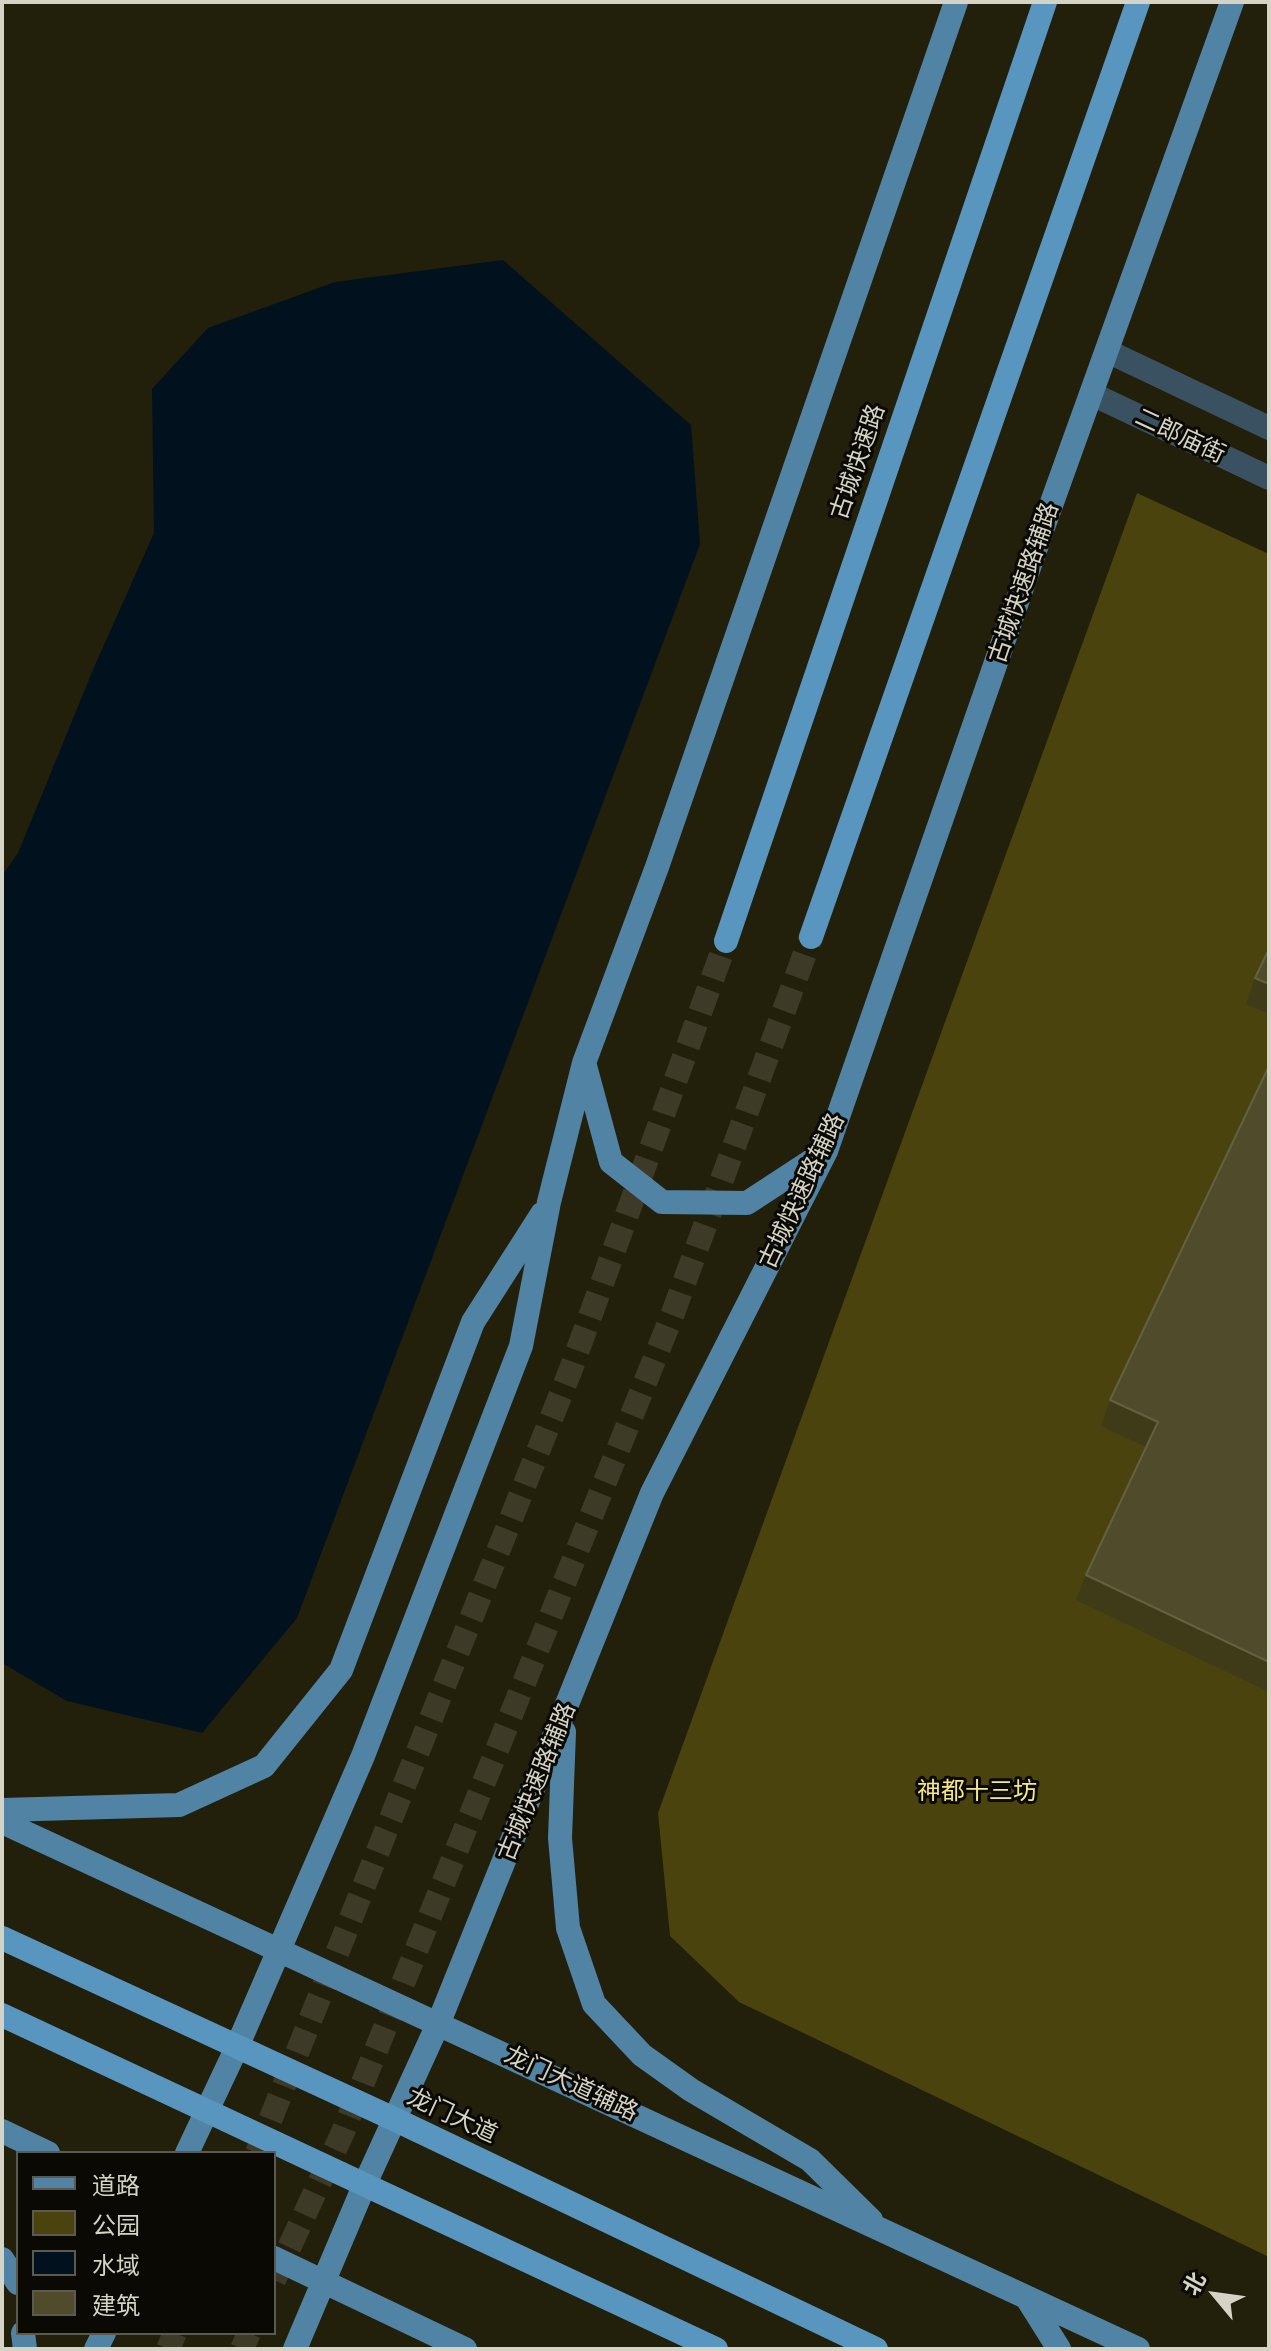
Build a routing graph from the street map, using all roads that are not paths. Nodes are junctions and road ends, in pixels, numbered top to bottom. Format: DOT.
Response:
graph roads {
  1 [pos="956,2"];
  2 [pos="1045,2"];
  3 [pos="1138,2"];
  4 [pos="1232,2"];
  5 [pos="1107,351"];
  6 [pos="1092,394"];
  7 [pos="1269,428"];
  8 [pos="1269,478"];
  9 [pos="811,937"];
  10 [pos="726,941"];
  11 [pos="584,1063"];
  12 [pos="826,1151"];
  13 [pos="549,1202"];
  14 [pos="565,1713"];
  15 [pos="2,1810"];
  16 [pos="2,1822"];
  17 [pos="2,1938"];
  18 [pos="278,1949"];
  19 [pos="2,2015"];
  20 [pos="439,2022"];
  21 [pos="237,2047"];
  22 [pos="205,2112"];
  23 [pos="394,2119"];
  24 [pos="2,2131"];
  25 [pos="44,2151"];
  26 [pos="188,2151"];
  27 [pos="364,2186"];
  28 [pos="884,2233"];
  29 [pos="2,2259"];
  30 [pos="276,2259"];
  31 [pos="16,2280"];
  32 [pos="325,2282"];
  33 [pos="1027,2298"];
  34 [pos="295,2349"];
  35 [pos="465,2349"];
  36 [pos="716,2349"];
  37 [pos="876,2349"];
  38 [pos="1059,2349"];
  39 [pos="1138,2349"];
  1 -- 11 [label="main road"];
  2 -- 10 [label="highway, 古城快速路"];
  3 -- 9 [label="highway"];
  4 -- 5 [label="main road, 古城快速路辅路"];
  5 -- 6 [label="main road, 古城快速路辅路"];
  5 -- 7 [label="street, 二郎庙街"];
  6 -- 8 [label="street, 二郎庙街"];
  6 -- 12 [label="main road, 古城快速路辅路"];
  11 -- 12 [label="main road"];
  11 -- 13 [label="main road"];
  12 -- 14 [label="main road, 古城快速路辅路"];
  13 -- 15 [label="main road"];
  13 -- 18 [label="main road"];
  14 -- 20 [label="main road, 古城快速路辅路"];
  14 -- 28 [label="main road"];
  16 -- 18 [label="main road, 龙门大道辅路"];
  17 -- 21 [label="highway, 龙门大道"];
  18 -- 20 [label="main road, 龙门大道辅路"];
  18 -- 21 [label="main road"];
  19 -- 22 [label="highway"];
  20 -- 23 [label="main road, 古城快速路辅路"];
  20 -- 28 [label="main road, 龙门大道辅路"];
  21 -- 22 [label="main road"];
  21 -- 23 [label="highway, 龙门大道"];
  22 -- 26 [label="main road"];
  22 -- 27 [label="highway"];
  23 -- 27 [label="main road, 古城快速路辅路"];
  23 -- 37 [label="highway, 龙门大道"];
  24 -- 25 [label="main road"];
  27 -- 32 [label="main road, 古城快速路辅路"];
  27 -- 36 [label="highway"];
  28 -- 33 [label="main road, 龙门大道辅路"];
  29 -- 31 [label="main road"];
  30 -- 32 [label="main road"];
  32 -- 34 [label="main road, 古城快速路辅路"];
  32 -- 35 [label="main road"];
  33 -- 38 [label="main road"];
  33 -- 39 [label="main road, 龙门大道辅路"];
}
